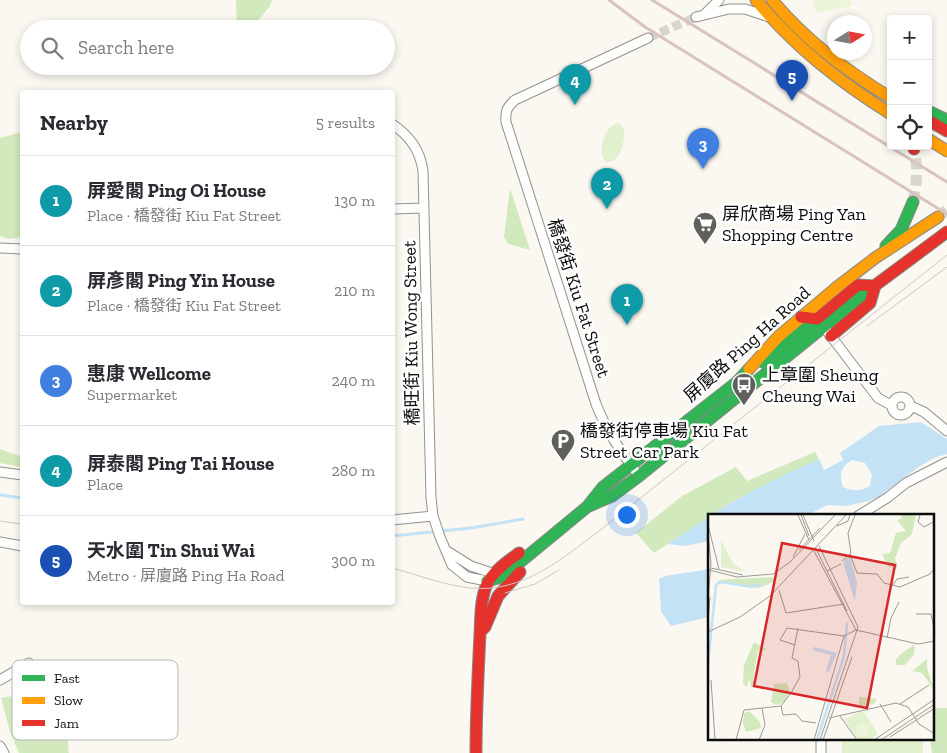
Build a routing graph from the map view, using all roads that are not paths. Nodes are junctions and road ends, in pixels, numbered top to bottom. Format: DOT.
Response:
graph roads {
  1 [pos="719,0"];
  2 [pos="756,0"];
  3 [pos="772,0"];
  4 [pos="769,17"];
  5 [pos="648,38"];
  6 [pos="887,94"];
  7 [pos="887,112"];
  8 [pos="932,113"];
  9 [pos="947,120"];
  10 [pos="932,122"];
  11 [pos="395,126"];
  12 [pos="947,131"];
  13 [pos="932,142"];
  14 [pos="947,151"];
  15 [pos="913,202"];
  16 [pos="424,208"];
  17 [pos="395,209"];
  18 [pos="938,217"];
  19 [pos="947,232"];
  20 [pos="0,248"];
  21 [pos="20,249"];
  22 [pos="874,258"];
  23 [pos="816,324"];
  24 [pos="947,431"];
  25 [pos="947,462"];
  26 [pos="631,465"];
  27 [pos="0,472"];
  28 [pos="20,475"];
  29 [pos="639,476"];
  30 [pos="587,507"];
  31 [pos="861,514"];
  32 [pos="434,519"];
  33 [pos="395,520"];
  34 [pos="0,542"];
  35 [pos="542,544"];
  36 [pos="20,546"];
  37 [pos="498,579"];
  38 [pos="480,631"];
  39 [pos="12,673"];
  40 [pos="0,680"];
  41 [pos="821,740"];
  42 [pos="0,746"];
  43 [pos="4,753"];
  44 [pos="476,753"];
  45 [pos="821,753"];
  1 -- 4 [label="street"];
  2 -- 4 [label="street"];
  3 -- 6 [label="street"];
  4 -- 7 [label="street"];
  5 -- 26 [label="street, 橋發街 Kiu Fat Street"];
  8 -- 9 [label="street"];
  10 -- 12 [label="street"];
  11 -- 16 [label="street, 橋旺街 Kiu Wong Street"];
  13 -- 14 [label="street"];
  15 -- 22 [label="street"];
  16 -- 17 [label="street"];
  16 -- 32 [label="street, 橋旺街 Kiu Wong Street"];
  18 -- 22 [label="street, 屏廈路 Ping Ha Road"];
  19 -- 23 [label="street, 屏廈路 Ping Ha Road"];
  20 -- 21 [label="street"];
  22 -- 23 [label="street, 屏廈路 Ping Ha Road"];
  23 -- 24 [label="street"];
  23 -- 26 [label="street, 屏廈路 Ping Ha Road"];
  23 -- 29 [label="street, 屏廈路 Ping Ha Road"];
  25 -- 31 [label="street"];
  26 -- 29 [label="street, 橋發街 Kiu Fat Street"];
  26 -- 30 [label="street, 屏廈路 Ping Ha Road"];
  27 -- 28 [label="street"];
  29 -- 30 [label="street, 屏廈路 Ping Ha Road"];
  30 -- 35 [label="street, 屏廈路 Ping Ha Road"];
  32 -- 33 [label="street"];
  32 -- 37 [label="street, 橋旺街 Kiu Wong Street"];
  34 -- 36 [label="street"];
  35 -- 37 [label="street, 屏廈路 Ping Ha Road"];
  35 -- 37 [label="street, 屏廈路 Ping Ha Road"];
  37 -- 38 [label="street, 屏廈路 Ping Ha Road"];
  37 -- 38 [label="street, 屏廈路 Ping Ha Road"];
  38 -- 44 [label="street, 屏廈路 Ping Ha Road"];
  39 -- 40 [label="street"];
  41 -- 45 [label="street"];
  42 -- 43 [label="street"];
}
